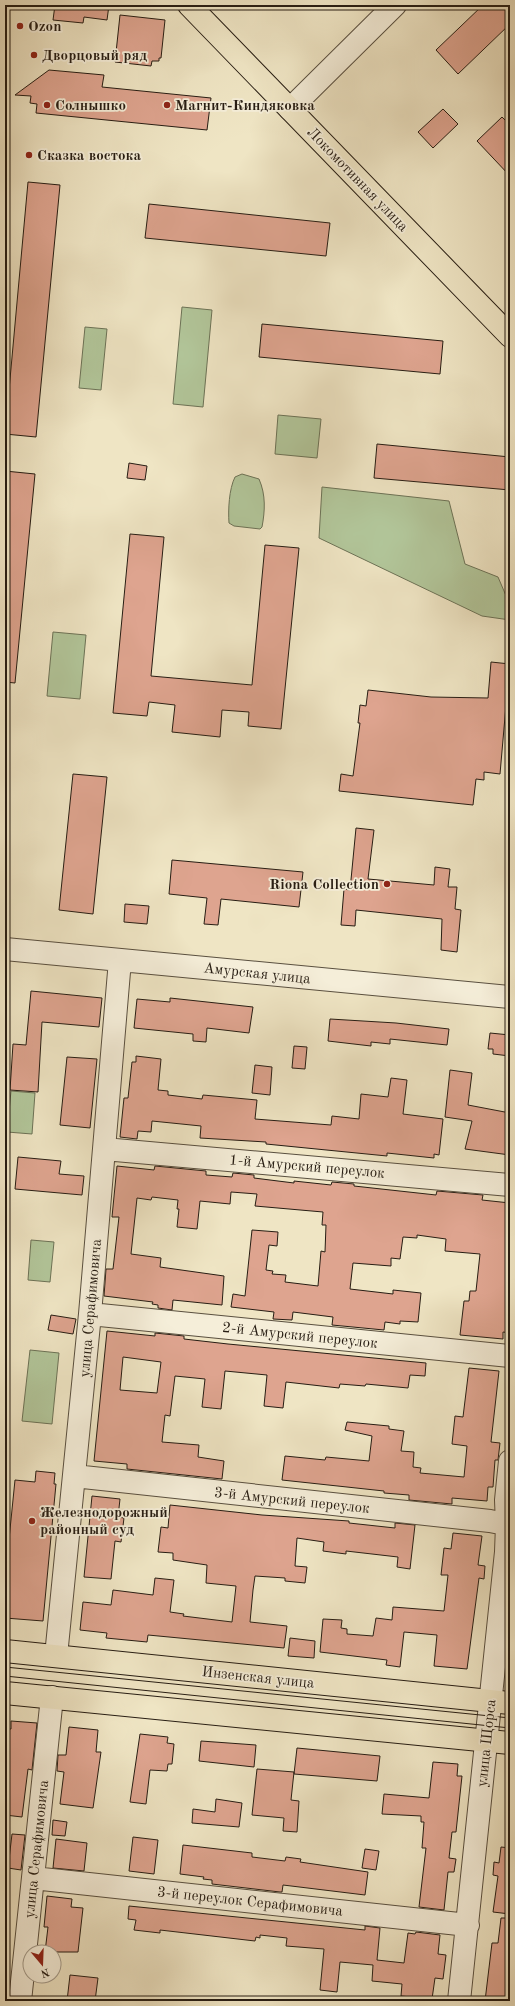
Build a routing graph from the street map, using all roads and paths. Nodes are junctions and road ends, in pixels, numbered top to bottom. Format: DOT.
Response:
graph roads {
  1 [pos="189,5"];
  2 [pos="394,5"];
  3 [pos="290,109"];
  4 [pos="510,336"];
  5 [pos="5,949"];
  6 [pos="120,960"];
  7 [pos="510,997"];
  8 [pos="104,1149"];
  9 [pos="510,1184"];
  10 [pos="90,1314"];
  11 [pos="510,1356"];
  12 [pos="510,1461"];
  13 [pos="74,1476"];
  14 [pos="509,1525"];
  15 [pos="5,1651"];
  16 [pos="56,1656"];
  17 [pos="5,1692"];
  18 [pos="52,1697"];
  19 [pos="500,1702"];
  20 [pos="487,1740"];
  21 [pos="510,1743"];
  22 [pos="33,1878"];
  23 [pos="468,1924"];
  24 [pos="20,2001"];
  25 [pos="459,2001"];
  1 -- 3 [label="main road, Локомотивная улица"];
  2 -- 3 [label="street"];
  3 -- 4 [label="main road, Локомотивная улица"];
  5 -- 6 [label="street, Амурская улица"];
  6 -- 7 [label="street, Амурская улица"];
  6 -- 8 [label="street, улица Серафимовича"];
  8 -- 9 [label="street, 1-й Амурский переулок"];
  8 -- 10 [label="street, улица Серафимовича"];
  10 -- 11 [label="street, 2-й Амурский переулок"];
  10 -- 13 [label="street, улица Серафимовича"];
  12 -- 14 [label="street, улица Щорса"];
  13 -- 14 [label="street, 3-й Амурский переулок"];
  13 -- 16 [label="street, улица Серафимовича"];
  14 -- 19 [label="street, улица Щорса"];
  15 -- 16 [label="main road, Инзенская улица"];
  16 -- 19 [label="main road, Инзенская улица"];
  17 -- 18 [label="main road"];
  18 -- 20 [label="main road"];
  18 -- 22 [label="street, улица Серафимовича"];
  19 -- 20 [label="street, улица Щорса"];
  20 -- 21 [label="main road"];
  20 -- 23 [label="street, улица Щорса"];
  22 -- 23 [label="street, 3-й переулок Серафимовича"];
  22 -- 24 [label="street, улица Серафимовича"];
  23 -- 25 [label="street, улица Щорса"];
}
